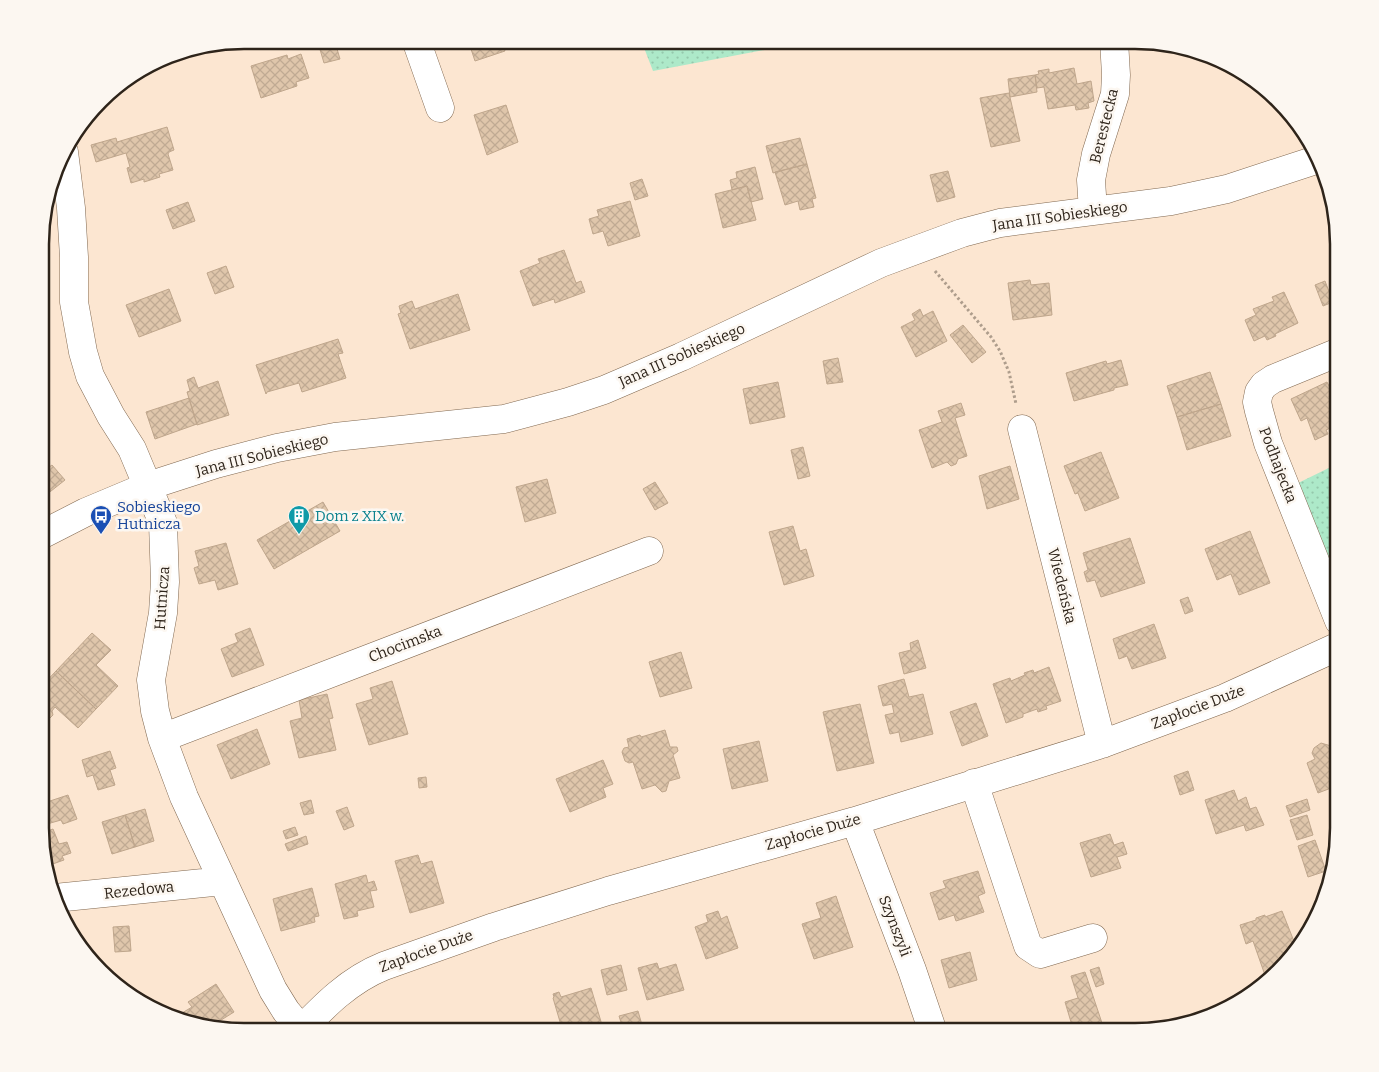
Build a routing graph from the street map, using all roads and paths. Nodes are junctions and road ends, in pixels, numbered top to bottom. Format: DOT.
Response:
graph roads {
  1 [pos="419,49"];
  2 [pos="1115,49"];
  3 [pos="440,108"];
  4 [pos="1312,161"];
  5 [pos="66,165"];
  6 [pos="1093,211"];
  7 [pos="933,268"];
  8 [pos="1330,356"];
  9 [pos="1022,429"];
  10 [pos="148,486"];
  11 [pos="49,531"];
  12 [pos="649,551"];
  13 [pos="1330,598"];
  14 [pos="1330,650"];
  15 [pos="162,738"];
  16 [pos="1102,744"];
  17 [pos="974,783"];
  18 [pos="855,821"];
  19 [pos="223,881"];
  20 [pos="62,897"];
  21 [pos="1093,938"];
  22 [pos="295,1023"];
  23 [pos="307,1023"];
  24 [pos="930,1023"];
  1 -- 3 [label="street"];
  2 -- 6 [label="street, Berestecka"];
  4 -- 6 [label="street, Jana III Sobieskiego"];
  5 -- 10 [label="street, Hutnicza"];
  6 -- 10 [label="street, Jana III Sobieskiego"];
  7 -- 9 [label="path"];
  8 -- 13 [label="street, Podhajecka"];
  9 -- 16 [label="street, Wiedeńska"];
  10 -- 11 [label="street, Jana III Sobieskiego"];
  10 -- 15 [label="street, Hutnicza"];
  12 -- 15 [label="street, Chocimska"];
  14 -- 16 [label="street, Zapłocie Duże"];
  15 -- 19 [label="street, Hutnicza"];
  16 -- 17 [label="street, Zapłocie Duże"];
  17 -- 18 [label="street, Zapłocie Duże"];
  17 -- 21 [label="street"];
  18 -- 23 [label="street, Zapłocie Duże"];
  18 -- 24 [label="street, Szynszyli"];
  19 -- 20 [label="street, Rezedowa"];
  19 -- 22 [label="street, Hutnicza"];
}
